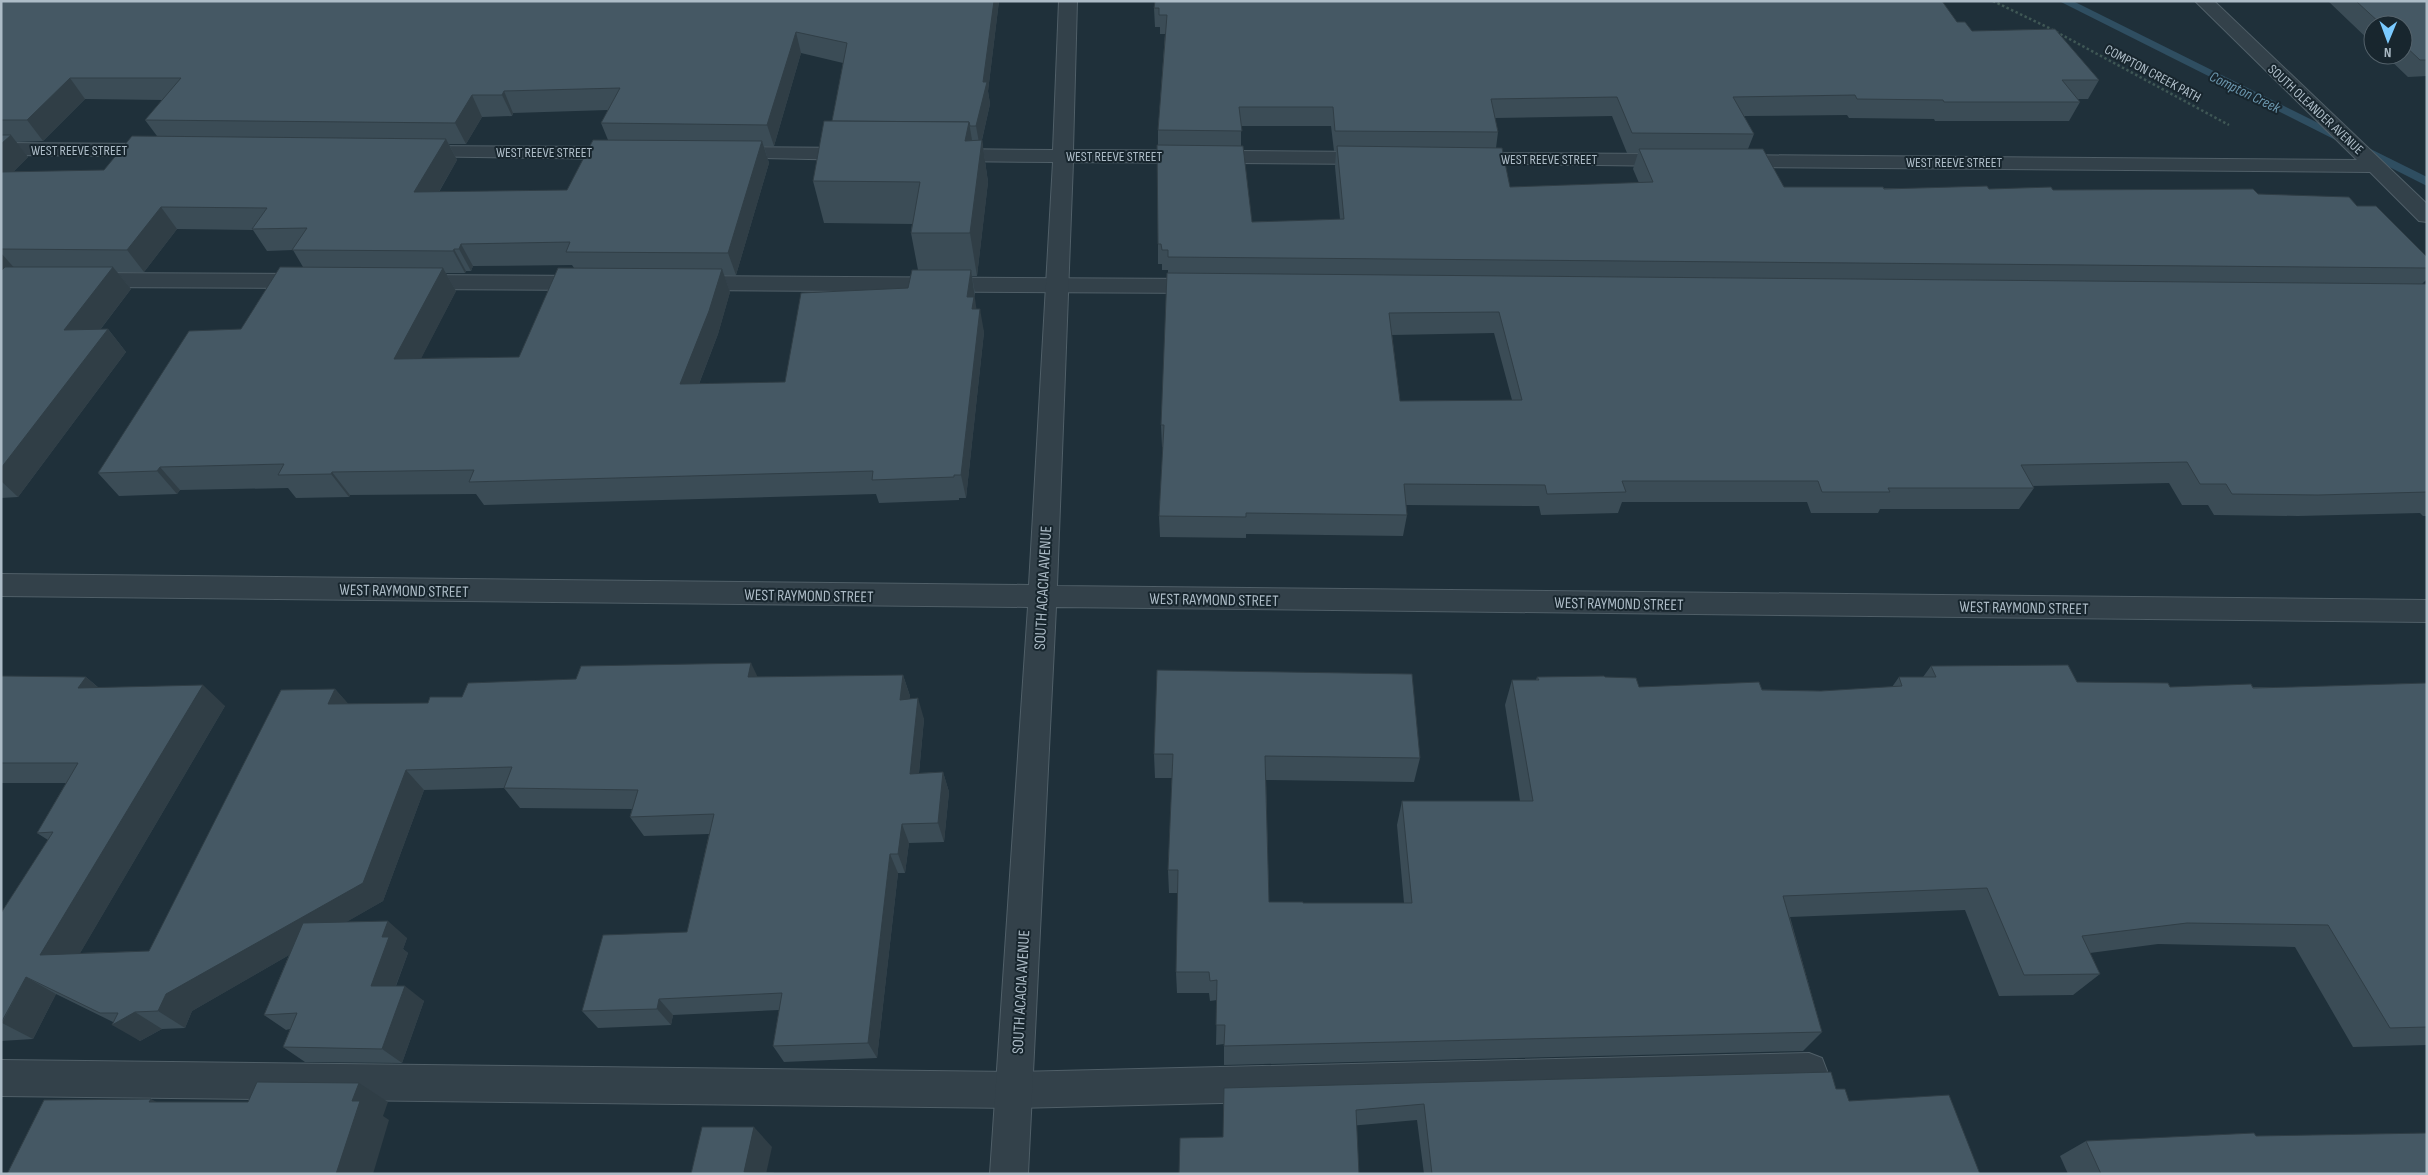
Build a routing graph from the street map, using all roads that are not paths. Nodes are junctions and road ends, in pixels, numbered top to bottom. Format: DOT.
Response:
graph roads {
  1 [pos="1068,1"];
  2 [pos="2204,1"];
  3 [pos="1,149"];
  4 [pos="180,150"];
  5 [pos="399,152"];
  6 [pos="647,153"];
  7 [pos="706,153"];
  8 [pos="875,154"];
  9 [pos="925,155"];
  10 [pos="1064,155"];
  11 [pos="1394,158"];
  12 [pos="1454,158"];
  13 [pos="2376,166"];
  14 [pos="2427,216"];
  15 [pos="66,280"];
  16 [pos="324,281"];
  17 [pos="393,282"];
  18 [pos="612,283"];
  19 [pos="671,283"];
  20 [pos="1058,285"];
  21 [pos="1228,287"];
  22 [pos="1,585"];
  23 [pos="1042,598"];
  24 [pos="2427,611"];
  25 [pos="1809,1071"];
  26 [pos="1,1078"];
  27 [pos="1014,1090"];
  28 [pos="1009,1174"];
  1 -- 10 [label="street, SOUTH ACACIA AVENUE"];
  2 -- 13 [label="street, SOUTH OLEANDER AVENUE"];
  3 -- 4 [label="street, WEST REEVE STREET"];
  5 -- 6 [label="street, WEST REEVE STREET"];
  7 -- 8 [label="street"];
  9 -- 10 [label="street, WEST REEVE STREET"];
  10 -- 11 [label="street, WEST REEVE STREET"];
  10 -- 20 [label="street, SOUTH ACACIA AVENUE"];
  12 -- 13 [label="street, WEST REEVE STREET"];
  13 -- 14 [label="street, SOUTH OLEANDER AVENUE"];
  15 -- 16 [label="street"];
  17 -- 18 [label="street"];
  19 -- 20 [label="street"];
  20 -- 21 [label="street"];
  20 -- 23 [label="street, SOUTH ACACIA AVENUE"];
  22 -- 23 [label="street, WEST RAYMOND STREET"];
  23 -- 24 [label="street, WEST RAYMOND STREET"];
  23 -- 27 [label="street, SOUTH ACACIA AVENUE"];
  25 -- 27 [label="street"];
  26 -- 27 [label="street"];
  27 -- 28 [label="street, SOUTH ACACIA AVENUE"];
}
